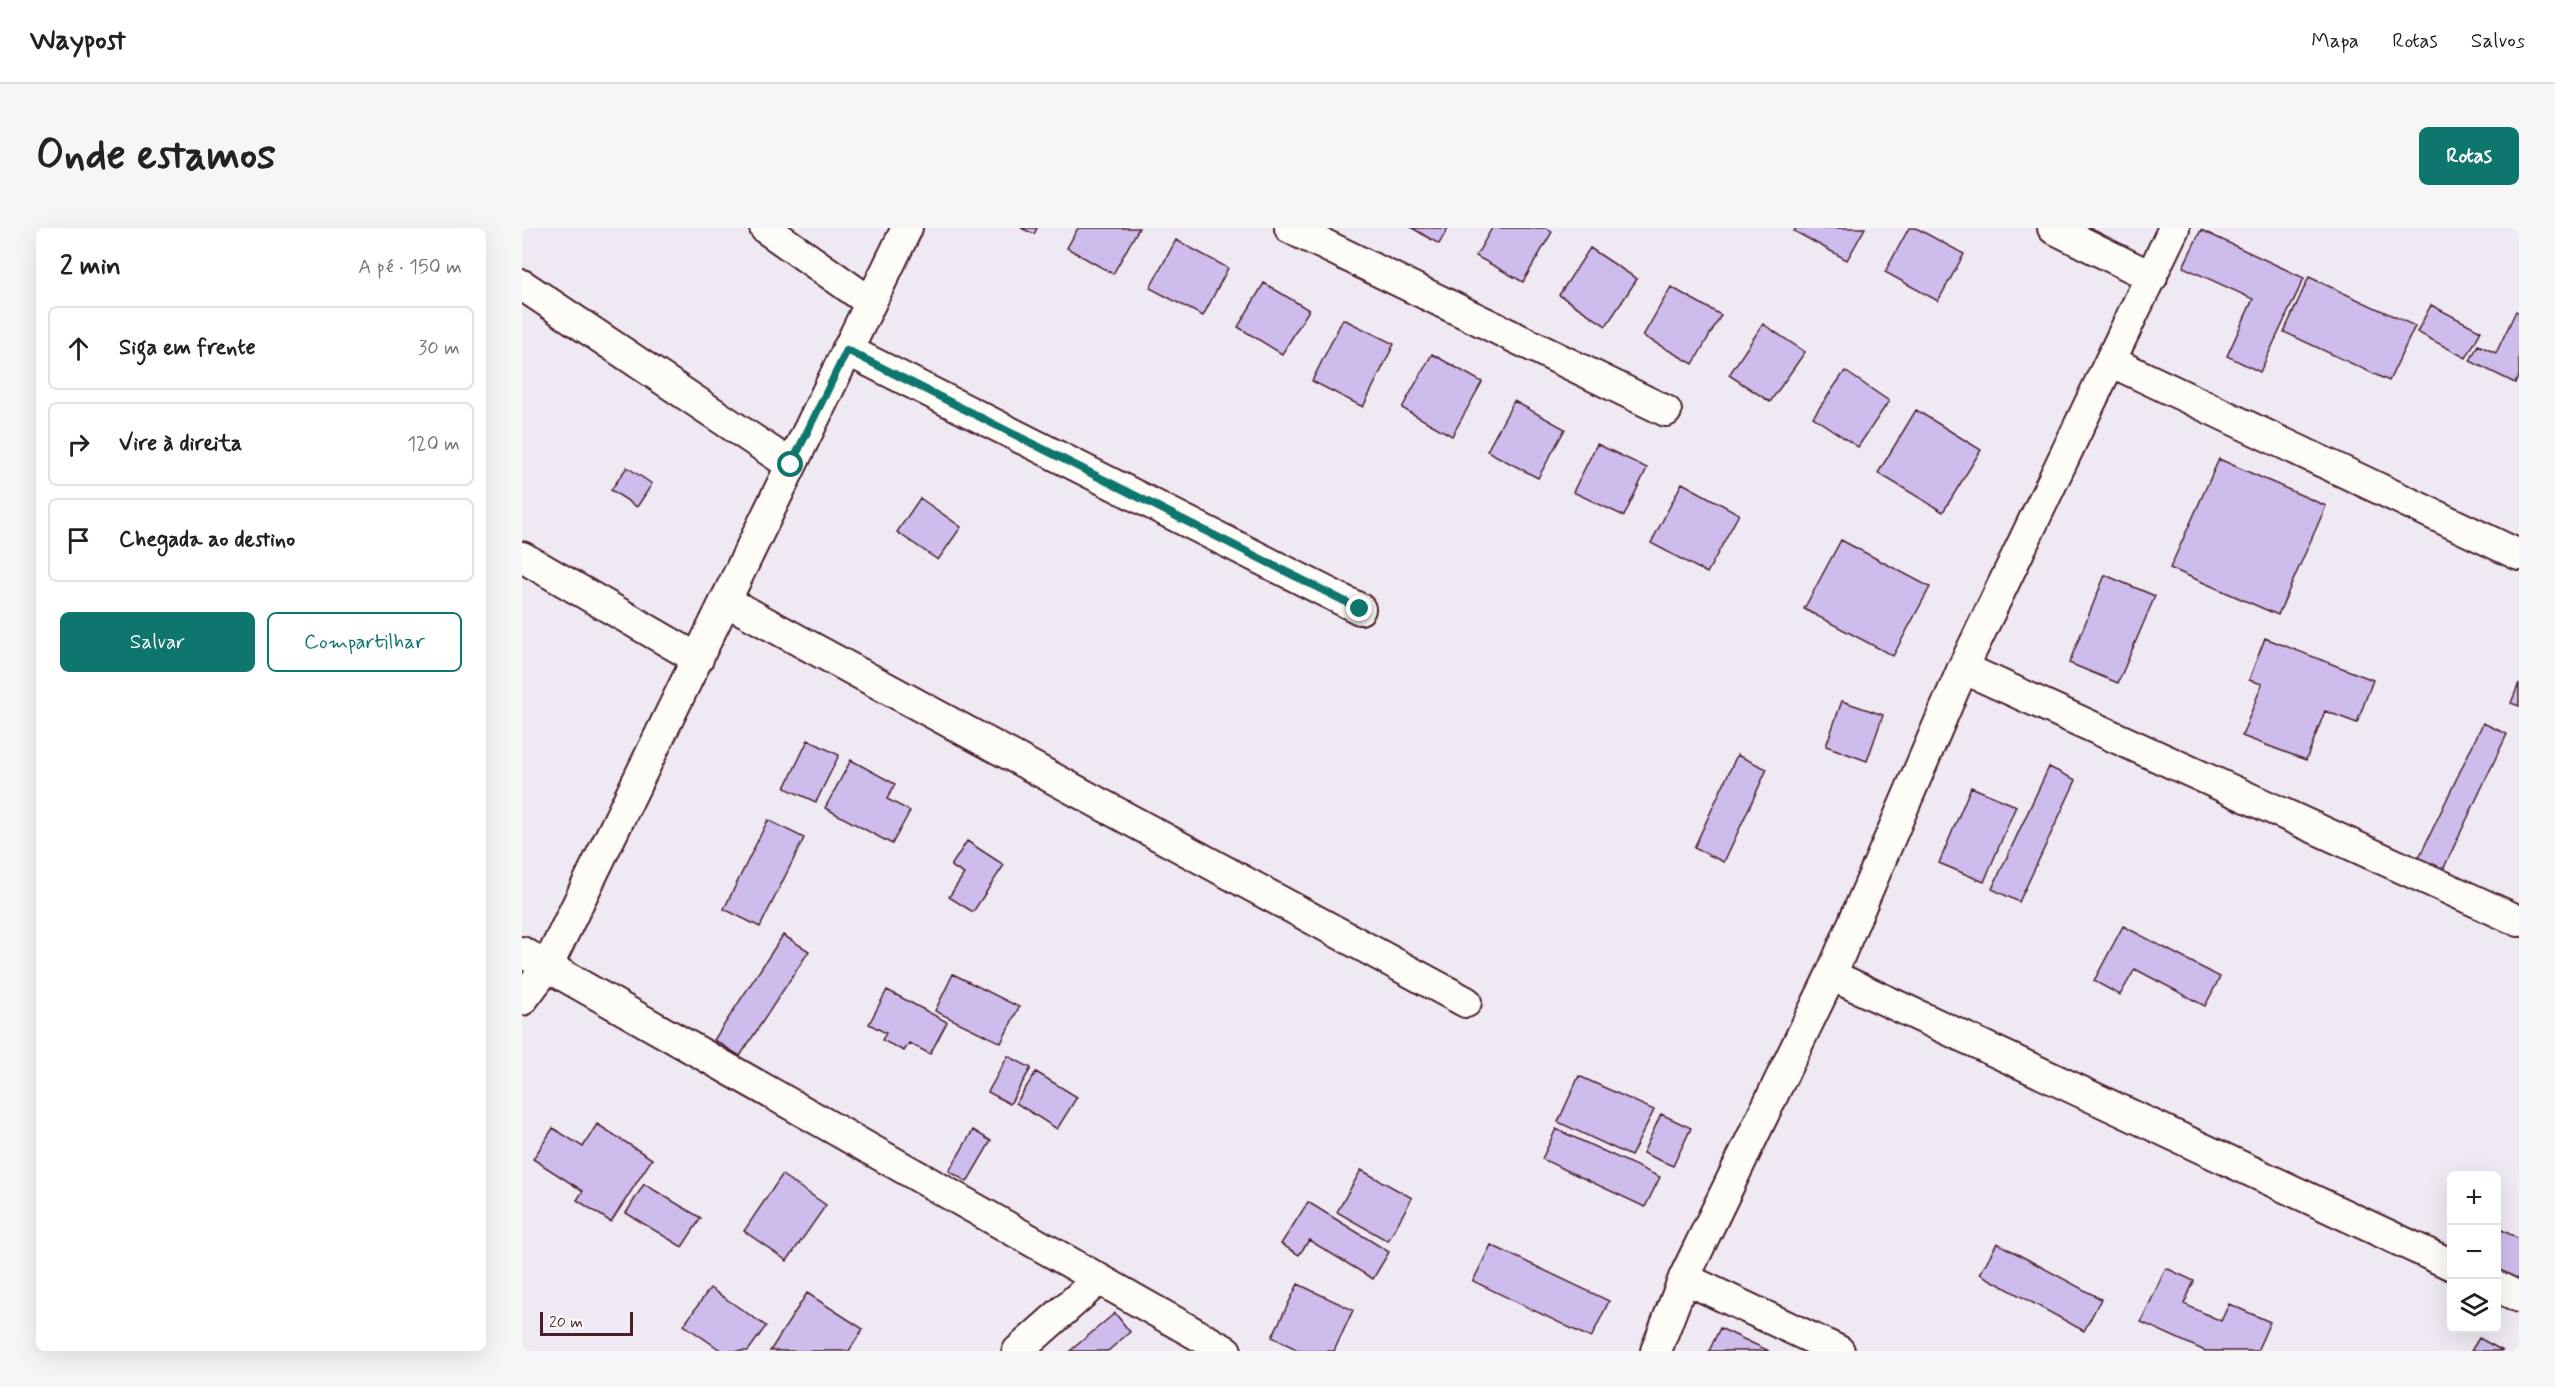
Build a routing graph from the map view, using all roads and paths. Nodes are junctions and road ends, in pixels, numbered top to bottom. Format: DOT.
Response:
graph roads {
  1 [pos="765,228"];
  2 [pos="907,228"];
  3 [pos="1290,228"];
  4 [pos="2053,228"];
  5 [pos="2174,228"];
  6 [pos="2152,277"];
  7 [pos="522,285"];
  8 [pos="870,302"];
  9 [pos="847,350"];
  10 [pos="2112,362"];
  11 [pos="1666,411"];
  12 [pos="791,465"];
  13 [pos="2519,555"];
  14 [pos="522,557"];
  15 [pos="726,601"];
  16 [pos="1360,609"];
  17 [pos="698,659"];
  18 [pos="1963,668"];
  19 [pos="2519,921"];
  20 [pos="534,959"];
  21 [pos="1831,975"];
  22 [pos="522,1000"];
  23 [pos="1466,1002"];
  24 [pos="2447,1263"];
  25 [pos="1684,1278"];
  26 [pos="1098,1279"];
  27 [pos="2501,1288"];
  28 [pos="2519,1297"];
  29 [pos="1018,1351"];
  30 [pos="1226,1351"];
  31 [pos="1656,1351"];
  32 [pos="1839,1351"];
  1 -- 8 [label="street"];
  2 -- 8 [label="street"];
  3 -- 11 [label="street"];
  4 -- 6 [label="street"];
  5 -- 6 [label="street"];
  6 -- 10 [label="street"];
  7 -- 12 [label="street"];
  8 -- 9 [label="street"];
  9 -- 12 [label="street"];
  9 -- 16 [label="street"];
  10 -- 13 [label="street"];
  10 -- 18 [label="street"];
  12 -- 15 [label="street"];
  14 -- 17 [label="street"];
  15 -- 17 [label="street"];
  15 -- 23 [label="street"];
  17 -- 20 [label="street"];
  18 -- 19 [label="street"];
  18 -- 21 [label="street"];
  20 -- 22 [label="street"];
  20 -- 26 [label="street"];
  21 -- 24 [label="street"];
  21 -- 25 [label="street"];
  25 -- 31 [label="street"];
  25 -- 32 [label="street"];
  26 -- 29 [label="street"];
  26 -- 30 [label="street"];
  27 -- 28 [label="street"];
}
